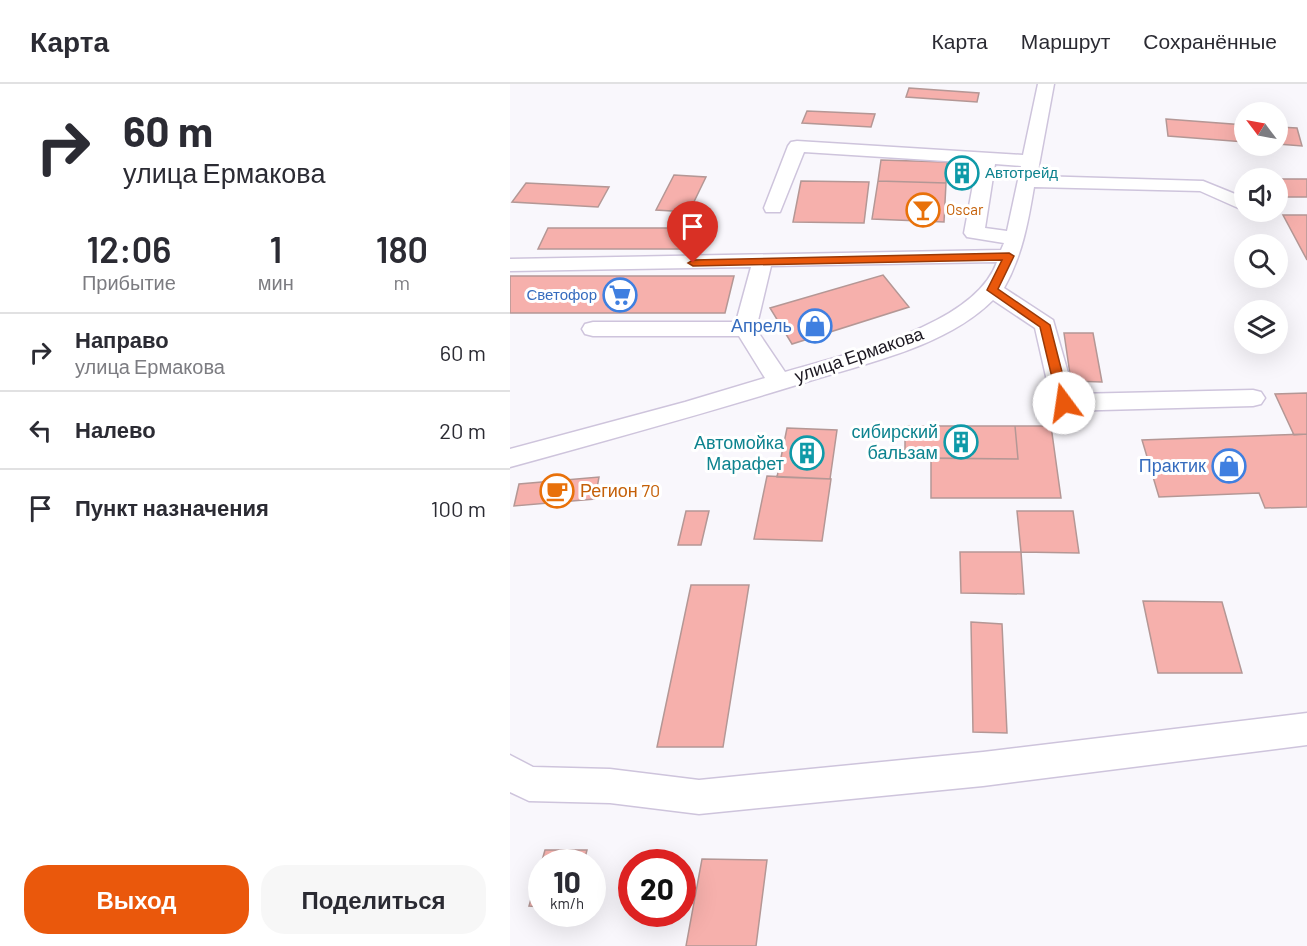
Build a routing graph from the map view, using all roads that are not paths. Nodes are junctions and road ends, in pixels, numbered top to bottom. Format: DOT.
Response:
graph roads {
  1 [pos="1046,84"];
  2 [pos="987,158"];
  3 [pos="1030,171"];
  4 [pos="1234,200"];
  5 [pos="773,208"];
  6 [pos="1012,247"];
  7 [pos="762,262"];
  8 [pos="510,265"];
  9 [pos="992,290"];
  10 [pos="593,330"];
  11 [pos="745,330"];
  12 [pos="780,382"];
  13 [pos="1253,398"];
  14 [pos="510,458"];
  15 [pos="1307,729"];
  16 [pos="510,772"];
  1 -- 3 [label="street, улица Ермакова"];
  2 -- 3 [label="street"];
  2 -- 5 [label="street"];
  2 -- 6 [label="street"];
  3 -- 4 [label="street"];
  3 -- 6 [label="street, улица Ермакова"];
  6 -- 7 [label="street"];
  6 -- 9 [label="street, улица Ермакова"];
  7 -- 8 [label="street"];
  7 -- 11 [label="street"];
  9 -- 12 [label="street, улица Ермакова"];
  9 -- 13 [label="street"];
  10 -- 11 [label="street"];
  11 -- 12 [label="street"];
  12 -- 14 [label="street, улица Ермакова"];
  15 -- 16 [label="street"];
}
